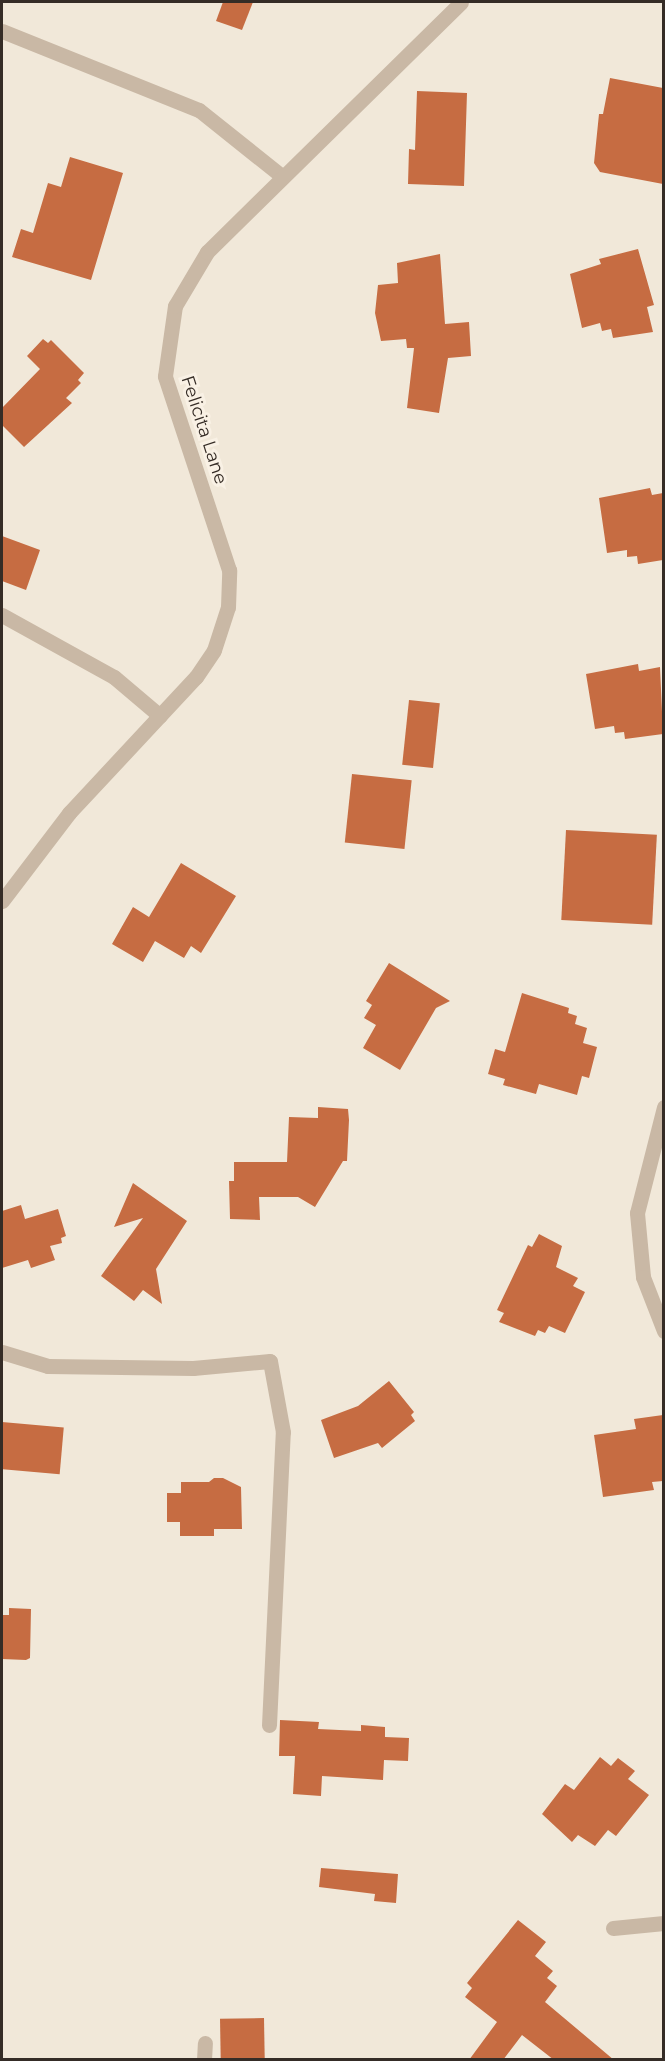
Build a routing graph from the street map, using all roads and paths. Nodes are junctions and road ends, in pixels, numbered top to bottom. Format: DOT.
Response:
graph roads {
  1 [pos="461,2"];
  2 [pos="2,31"];
  3 [pos="283,177"];
  4 [pos="2,615"];
  5 [pos="160,716"];
  6 [pos="2,901"];
  7 [pos="663,1107"];
  8 [pos="663,1330"];
  9 [pos="2,1352"];
  10 [pos="269,1725"];
  11 [pos="663,1923"];
  12 [pos="613,1928"];
  13 [pos="205,2043"];
  14 [pos="204,2060"];
  1 -- 3 [label="street, Felicita Lane"];
  2 -- 3 [label="street"];
  3 -- 5 [label="street, Felicita Lane"];
  4 -- 5 [label="street"];
  5 -- 6 [label="street, Felicita Lane"];
  7 -- 8 [label="street"];
  9 -- 10 [label="street"];
  11 -- 12 [label="street"];
  13 -- 14 [label="street"];
}
